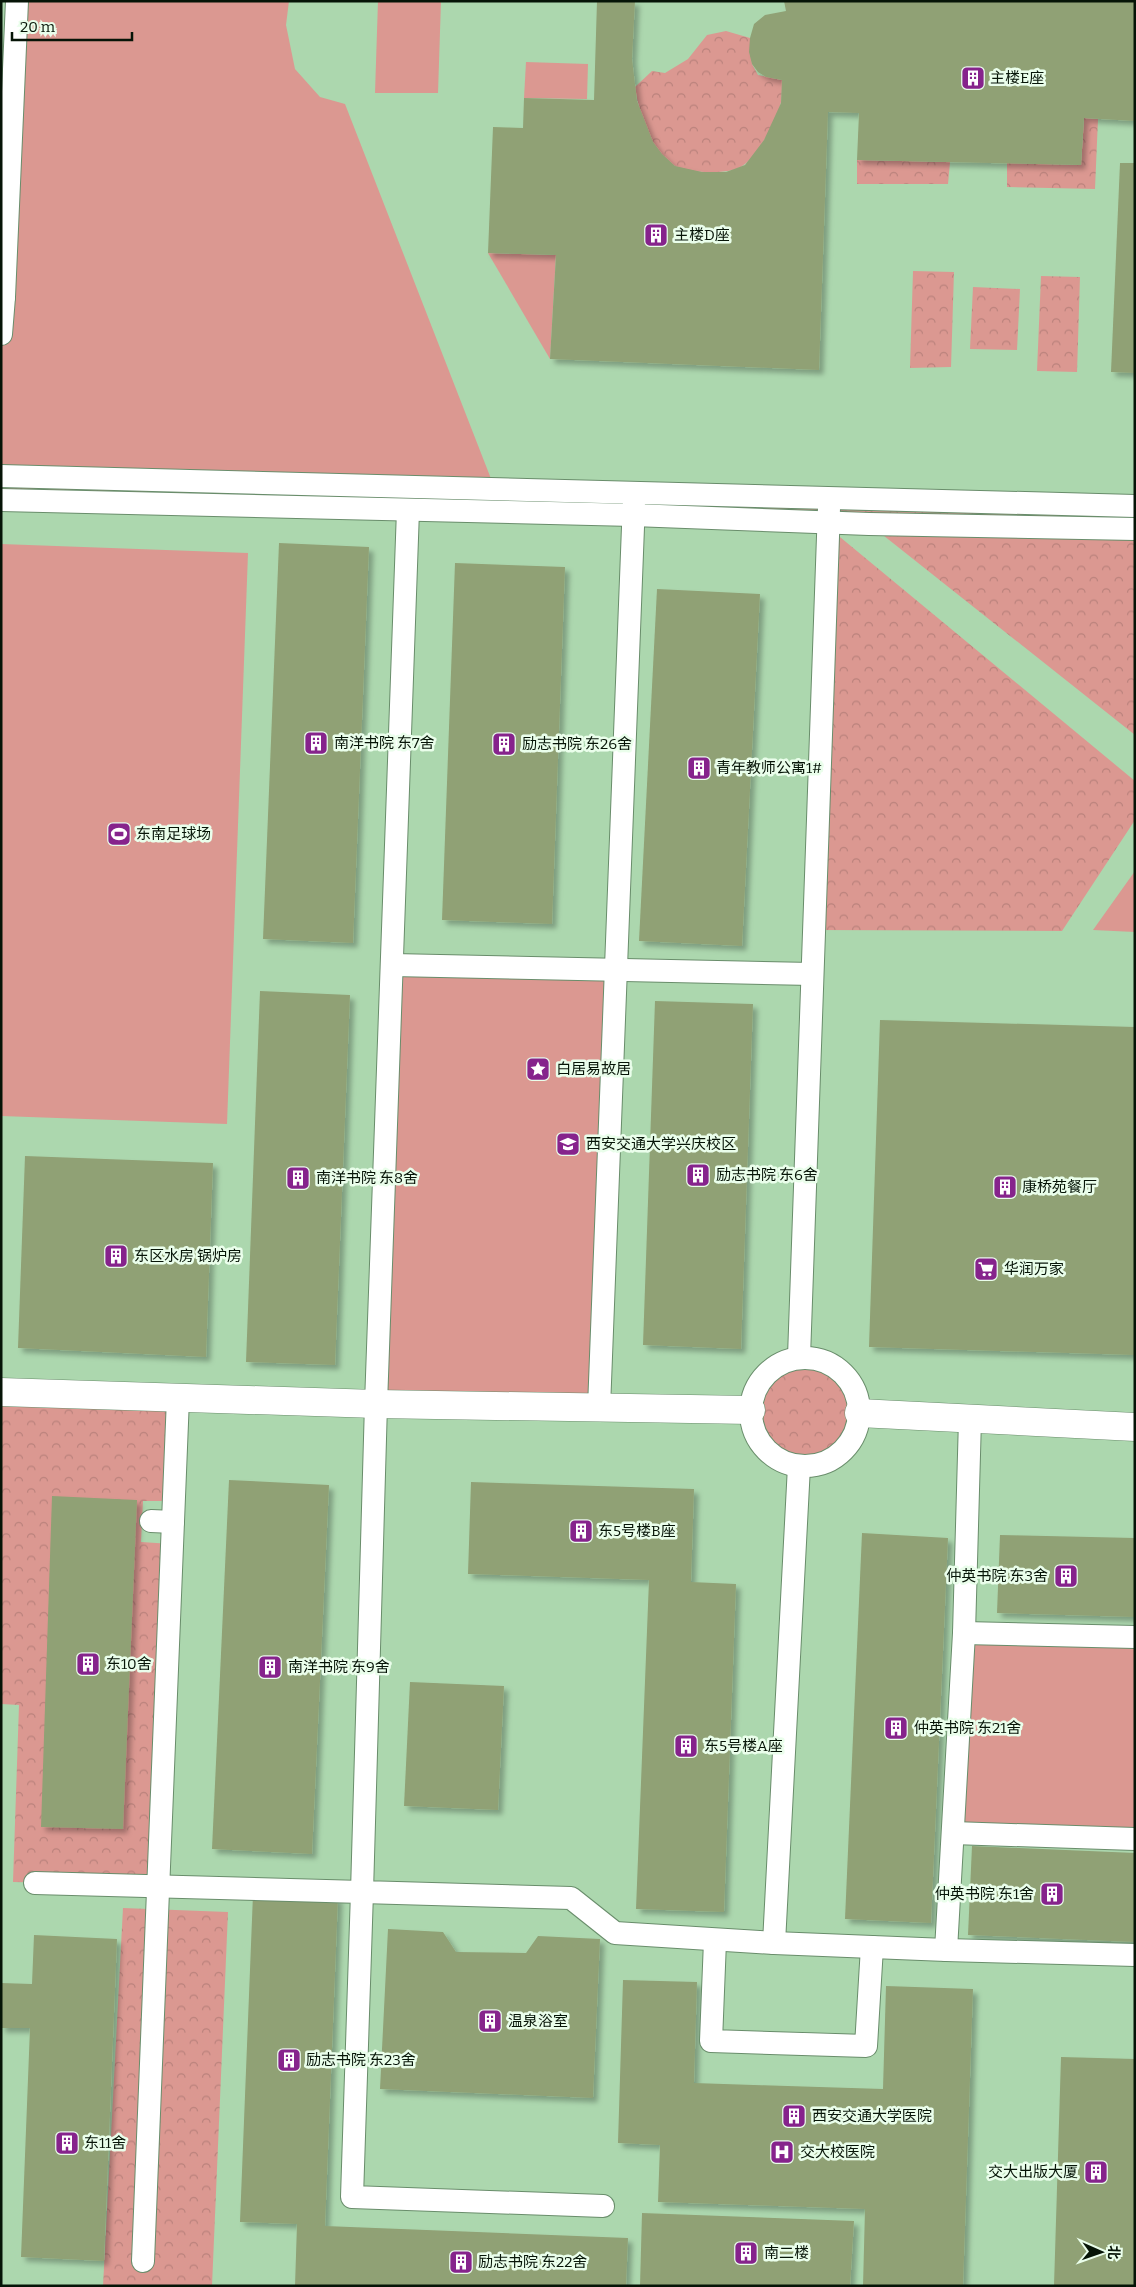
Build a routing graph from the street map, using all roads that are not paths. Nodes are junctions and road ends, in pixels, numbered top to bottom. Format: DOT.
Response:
graph roads {
  1 [pos="17,1"];
  2 [pos="3,297"];
  3 [pos="1,334"];
  4 [pos="1,476"];
  5 [pos="634,493"];
  6 [pos="829,497"];
  7 [pos="1,500"];
  8 [pos="1135,506"];
  9 [pos="408,510"];
  10 [pos="633,515"];
  11 [pos="829,523"];
  12 [pos="1135,529"];
  13 [pos="393,964"];
  14 [pos="615,970"];
  15 [pos="812,974"];
  16 [pos="799,1357"];
  17 [pos="1,1392"];
  18 [pos="178,1398"];
  19 [pos="376,1404"];
  20 [pos="599,1408"];
  21 [pos="750,1410"];
  22 [pos="859,1413"];
  23 [pos="970,1419"];
  24 [pos="1135,1427"];
  25 [pos="799,1466"];
  26 [pos="964,1633"];
  27 [pos="1135,1637"];
  28 [pos="953,1833"];
  29 [pos="1135,1839"];
  30 [pos="35,1883"];
  31 [pos="158,1885"];
  32 [pos="362,1892"];
  33 [pos="715,1941"];
  34 [pos="774,1943"];
  35 [pos="872,1947"];
  36 [pos="946,1950"];
  37 [pos="1135,1955"];
  38 [pos="603,2206"];
  39 [pos="143,2261"];
  1 -- 2 [label="lane"];
  2 -- 3 [label="lane"];
  4 -- 5 [label="lane"];
  5 -- 6 [label="lane"];
  5 -- 10 [label="lane"];
  6 -- 8 [label="lane"];
  6 -- 11 [label="lane"];
  7 -- 9 [label="lane"];
  9 -- 10 [label="lane"];
  9 -- 13 [label="lane"];
  10 -- 11 [label="lane"];
  10 -- 14 [label="lane"];
  11 -- 12 [label="lane"];
  11 -- 15 [label="lane"];
  13 -- 14 [label="lane"];
  13 -- 19 [label="lane"];
  14 -- 15 [label="lane"];
  14 -- 20 [label="lane"];
  15 -- 16 [label="lane"];
  16 -- 21 [label="lane"];
  16 -- 22 [label="lane"];
  17 -- 18 [label="street"];
  18 -- 19 [label="street"];
  18 -- 31 [label="lane"];
  19 -- 20 [label="street"];
  19 -- 32 [label="lane"];
  20 -- 21 [label="street"];
  21 -- 25 [label="lane"];
  22 -- 23 [label="street"];
  22 -- 25 [label="lane"];
  23 -- 24 [label="street"];
  23 -- 26 [label="lane"];
  25 -- 34 [label="lane"];
  26 -- 27 [label="lane"];
  26 -- 28 [label="lane"];
  28 -- 29 [label="lane"];
  28 -- 36 [label="lane"];
  30 -- 31 [label="lane"];
  31 -- 32 [label="lane"];
  31 -- 39 [label="lane"];
  32 -- 33 [label="lane"];
  32 -- 38 [label="lane"];
  33 -- 34 [label="lane"];
  33 -- 35 [label="lane"];
  34 -- 35 [label="lane"];
  35 -- 36 [label="lane"];
  36 -- 37 [label="lane"];
}
